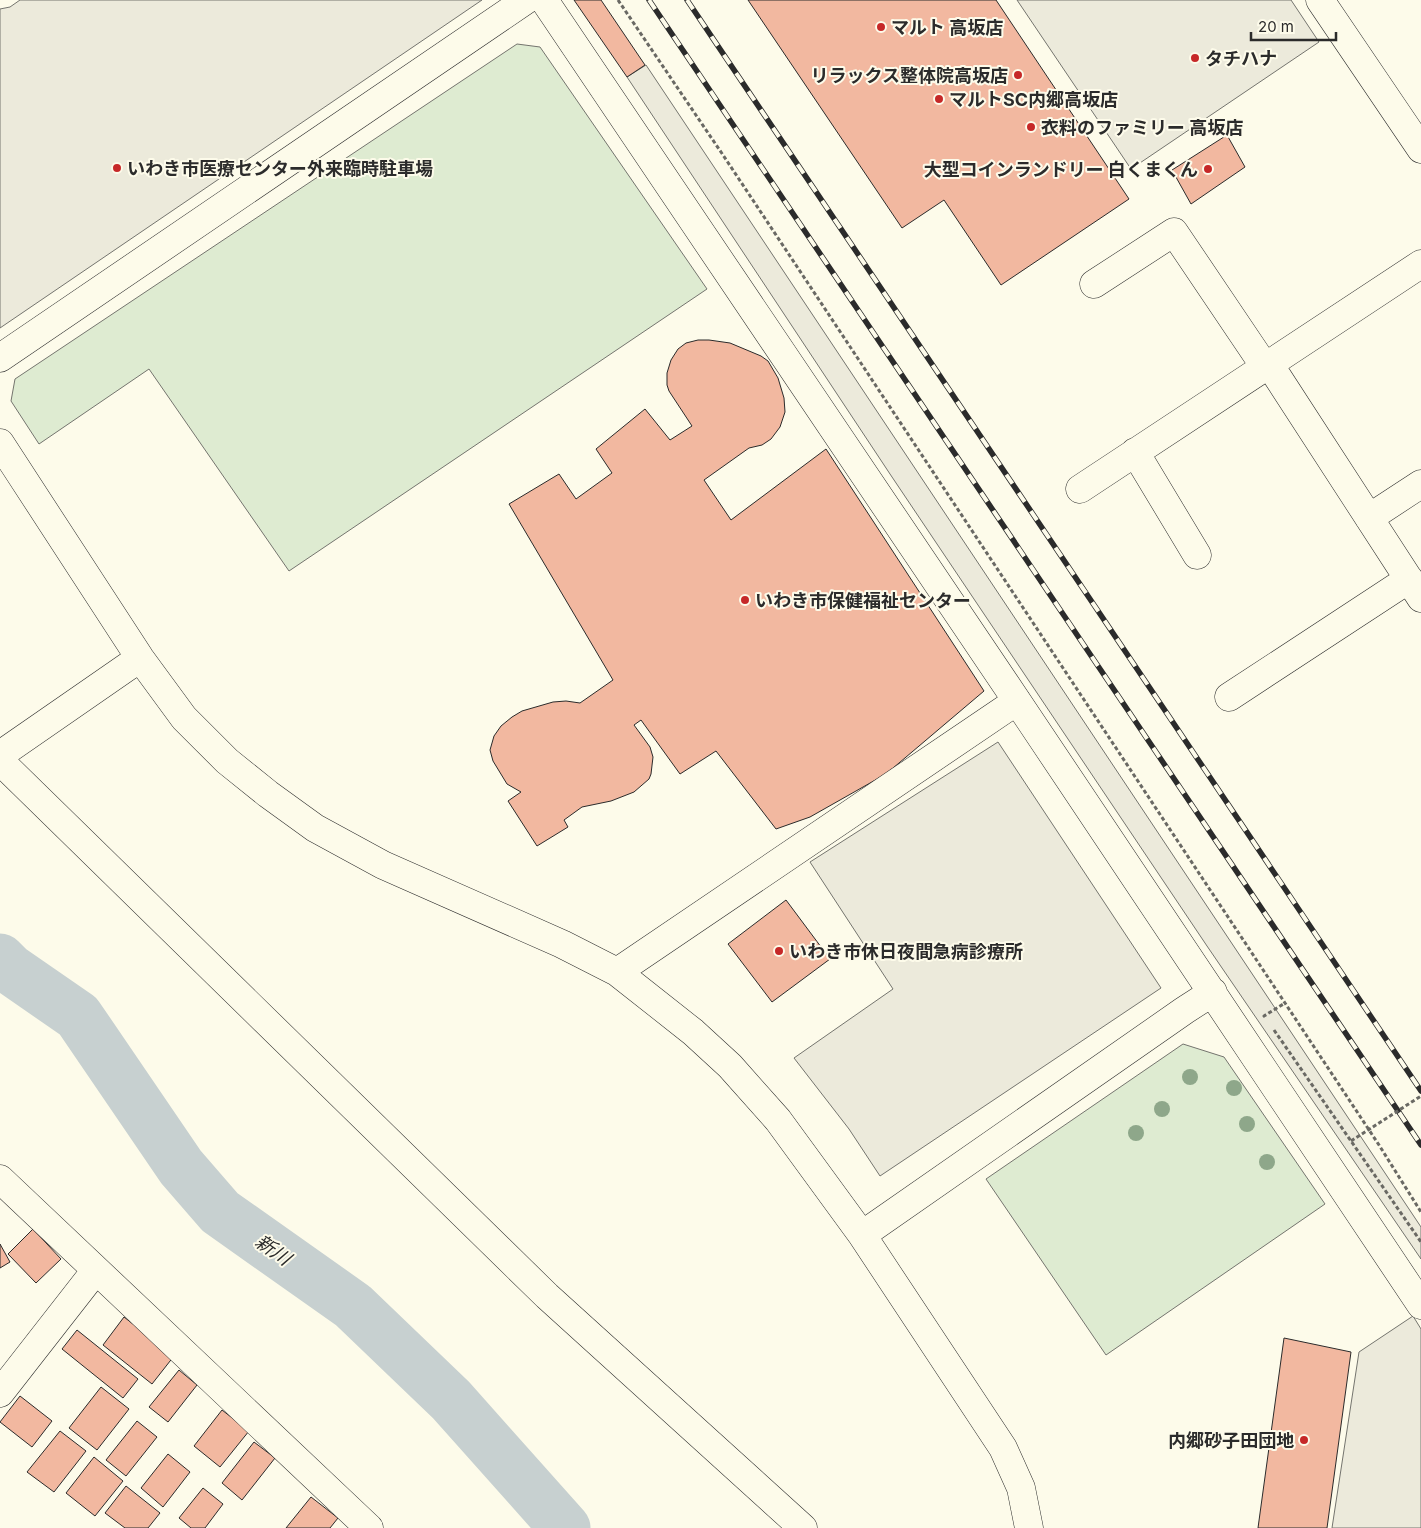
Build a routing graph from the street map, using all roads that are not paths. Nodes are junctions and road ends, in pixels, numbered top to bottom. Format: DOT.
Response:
graph roads {
  1 [pos="526,0"];
  2 [pos="544,0"];
  3 [pos="1320,0"];
  4 [pos="1421,149"];
  5 [pos="1421,264"];
  6 [pos="1094,284"];
  7 [pos="0,358"];
  8 [pos="1265,367"];
  9 [pos="0,443"];
  10 [pos="1135,452"];
  11 [pos="1421,484"];
  12 [pos="1080,489"];
  13 [pos="1369,518"];
  14 [pos="1197,555"];
  15 [pos="1415,588"];
  16 [pos="140,658"];
  17 [pos="1229,697"];
  18 [pos="1017,701"];
  19 [pos="0,755"];
  20 [pos="0,761"];
  21 [pos="617,972"];
  22 [pos="1213,992"];
  23 [pos="0,1179"];
  24 [pos="862,1235"];
  25 [pos="96,1270"];
  26 [pos="1421,1305"];
  27 [pos="0,1392"];
  28 [pos="369,1528"];
  29 [pos="803,1528"];
  30 [pos="1029,1528"];
  1 -- 7 [label="street"];
  2 -- 18 [label="street"];
  3 -- 4 [label="street"];
  5 -- 8 [label="street"];
  6 -- 8 [label="street"];
  8 -- 10 [label="street"];
  8 -- 13 [label="street"];
  9 -- 16 [label="street"];
  10 -- 12 [label="street"];
  10 -- 14 [label="street"];
  11 -- 13 [label="street"];
  13 -- 15 [label="street"];
  15 -- 17 [label="street"];
  16 -- 19 [label="street"];
  16 -- 21 [label="street"];
  18 -- 21 [label="street"];
  18 -- 22 [label="street"];
  20 -- 29 [label="street"];
  21 -- 24 [label="street"];
  22 -- 24 [label="street"];
  22 -- 26 [label="street"];
  23 -- 25 [label="street"];
  24 -- 30 [label="street"];
  25 -- 27 [label="street"];
  25 -- 28 [label="street"];
}
